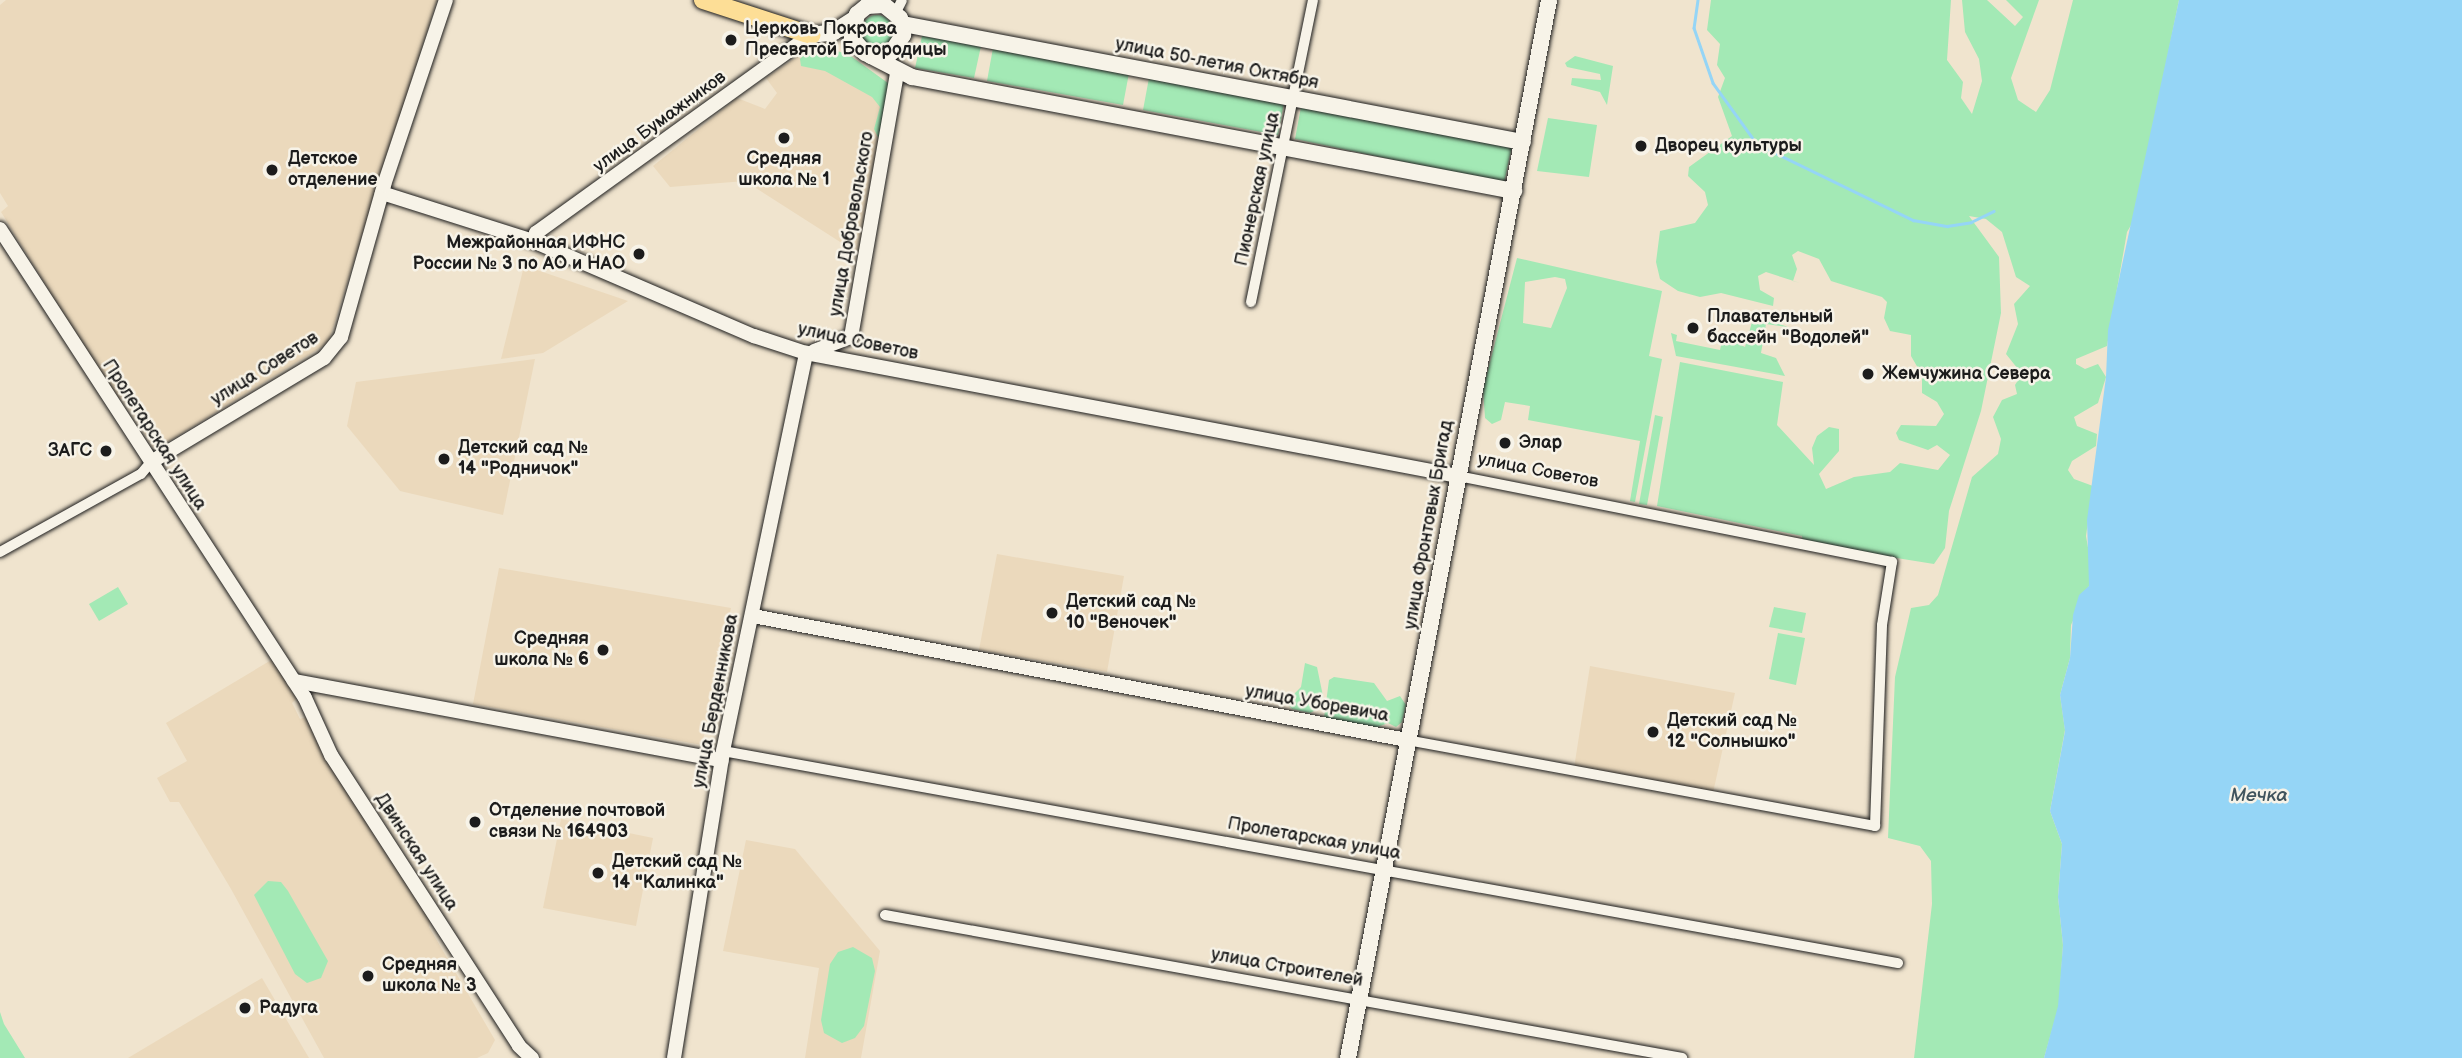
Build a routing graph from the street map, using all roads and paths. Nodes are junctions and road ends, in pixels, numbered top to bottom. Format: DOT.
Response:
graph roads {
  1 [pos="446,0"];
  2 [pos="703,0"];
  3 [pos="1313,0"];
  4 [pos="1549,0"];
  5 [pos="869,5"];
  6 [pos="901,19"];
  7 [pos="811,35"];
  8 [pos="864,51"];
  9 [pos="898,69"];
  10 [pos="1295,98"];
  11 [pos="1523,142"];
  12 [pos="1286,148"];
  13 [pos="1514,191"];
  14 [pos="382,193"];
  15 [pos="0,229"];
  16 [pos="533,241"];
  17 [pos="1251,302"];
  18 [pos="851,337"];
  19 [pos="806,353"];
  20 [pos="854,361"];
  21 [pos="151,462"];
  22 [pos="1458,475"];
  23 [pos="0,552"];
  24 [pos="753,616"];
  25 [pos="279,659"];
  26 [pos="294,681"];
  27 [pos="326,685"];
  28 [pos="305,698"];
  29 [pos="1407,740"];
  30 [pos="722,755"];
  31 [pos="1875,827"];
  32 [pos="1382,870"];
  33 [pos="885,915"];
  34 [pos="1898,963"];
  35 [pos="1358,999"];
  36 [pos="532,1058"];
  37 [pos="674,1058"];
  38 [pos="1348,1058"];
  39 [pos="1682,1058"];
  1 -- 14 [label="street"];
  2 -- 7 [label="main road"];
  3 -- 10 [label="street, Пионерская улица"];
  4 -- 11 [label="main road, улица Фронтовых Бригад"];
  5 -- 6 [label="main road, улица 50-летия Октября"];
  5 -- 7 [label="main road"];
  5 -- 8 [label="main road"];
  6 -- 8 [label="main road"];
  6 -- 9 [label="main road"];
  6 -- 10 [label="main road, улица 50-летия Октября"];
  7 -- 8 [label="main road"];
  7 -- 16 [label="street, улица Бумажников"];
  8 -- 9 [label="main road"];
  9 -- 12 [label="main road"];
  9 -- 18 [label="street, улица Добровольского"];
  10 -- 11 [label="main road, улица 50-летия Октября"];
  10 -- 12 [label="street, Пионерская улица"];
  11 -- 13 [label="main road, улица Фронтовых Бригад"];
  12 -- 13 [label="main road"];
  12 -- 17 [label="street, Пионерская улица"];
  13 -- 22 [label="main road, улица Фронтовых Бригад"];
  14 -- 16 [label="street, улица Советов"];
  14 -- 21 [label="street, улица Советов"];
  15 -- 21 [label="street, Пролетарская улица"];
  16 -- 19 [label="street, улица Советов"];
  18 -- 19 [label="street, улица Добровольского"];
  18 -- 20 [label="street"];
  19 -- 20 [label="street, улица Советов"];
  19 -- 24 [label="street, улица Берденникова"];
  20 -- 22 [label="street, улица Советов"];
  21 -- 23 [label="street, улица Советов"];
  21 -- 25 [label="street, Пролетарская улица"];
  22 -- 29 [label="main road, улица Фронтовых Бригад"];
  22 -- 31 [label="street, улица Советов"];
  24 -- 29 [label="street, улица Уборевича"];
  24 -- 30 [label="street, улица Берденникова"];
  25 -- 26 [label="street, Двинская улица"];
  26 -- 27 [label="street, Пролетарская улица"];
  26 -- 28 [label="street, Двинская улица"];
  27 -- 28 [label="street"];
  27 -- 30 [label="street, Пролетарская улица"];
  28 -- 36 [label="street, Двинская улица"];
  29 -- 31 [label="street, улица Уборевича"];
  29 -- 32 [label="main road, улица Фронтовых Бригад"];
  30 -- 32 [label="street, Пролетарская улица"];
  30 -- 37 [label="street, улица Берденникова"];
  32 -- 34 [label="street, Пролетарская улица"];
  32 -- 35 [label="main road, улица Фронтовых Бригад"];
  33 -- 35 [label="street, улица Строителей"];
  35 -- 38 [label="main road, улица Фронтовых Бригад"];
  35 -- 39 [label="street, улица Строителей"];
}
